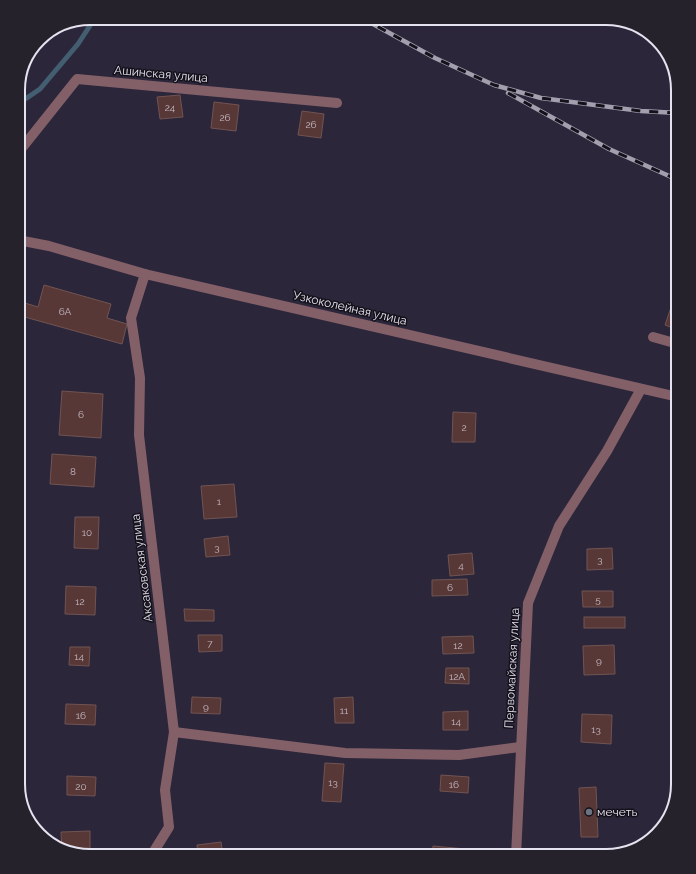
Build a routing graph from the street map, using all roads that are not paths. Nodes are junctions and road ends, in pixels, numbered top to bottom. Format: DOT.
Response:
graph roads {
  1 [pos="337,103"];
  2 [pos="25,144"];
  3 [pos="25,241"];
  4 [pos="144,274"];
  5 [pos="652,337"];
  6 [pos="671,342"];
  7 [pos="641,390"];
  8 [pos="671,396"];
  9 [pos="174,732"];
  10 [pos="520,747"];
  11 [pos="155,849"];
  12 [pos="516,849"];
  1 -- 2 [label="street, Ашинская улица"];
  3 -- 4 [label="street, Узкоколейная улица"];
  4 -- 7 [label="street, Узкоколейная улица"];
  4 -- 9 [label="street, Аксаковская улица"];
  5 -- 6 [label="street"];
  7 -- 8 [label="street, Узкоколейная улица"];
  7 -- 10 [label="street, Первомайская улица"];
  9 -- 10 [label="street"];
  9 -- 11 [label="street, Аксаковская улица"];
  10 -- 12 [label="street, Первомайская улица"];
}
